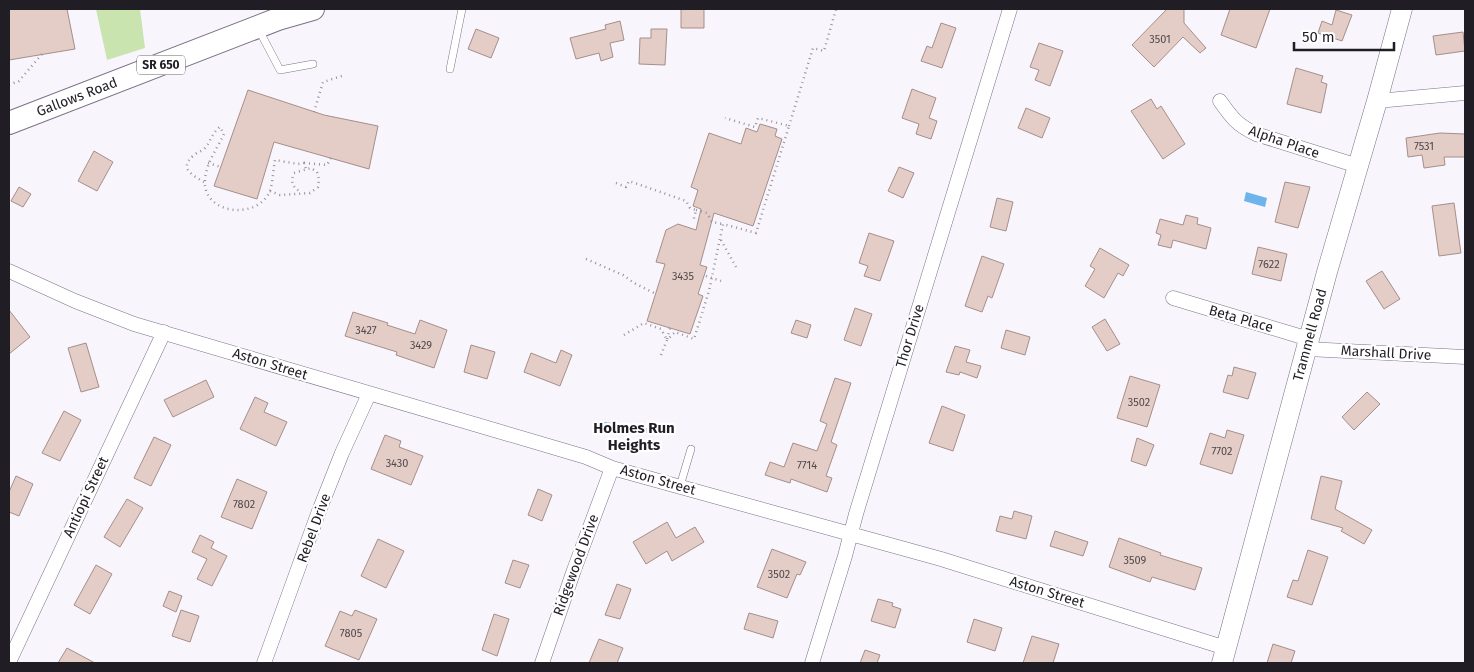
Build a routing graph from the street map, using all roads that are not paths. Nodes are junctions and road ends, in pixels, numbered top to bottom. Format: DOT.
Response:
graph roads {
  1 [pos="313,9"];
  2 [pos="462,9"];
  3 [pos="1010,9"];
  4 [pos="1402,9"];
  5 [pos="258,27"];
  6 [pos="313,64"];
  7 [pos="450,69"];
  8 [pos="1465,93"];
  9 [pos="1220,101"];
  10 [pos="1377,101"];
  11 [pos="9,123"];
  12 [pos="1358,166"];
  13 [pos="9,271"];
  14 [pos="1173,298"];
  15 [pos="164,332"];
  16 [pos="1308,344"];
  17 [pos="1465,357"];
  18 [pos="369,394"];
  19 [pos="692,449"];
  20 [pos="612,468"];
  21 [pos="680,486"];
  22 [pos="850,534"];
  23 [pos="1224,656"];
  24 [pos="9,662"];
  25 [pos="264,663"];
  26 [pos="542,663"];
  27 [pos="812,663"];
  1 -- 5 [label="main road, Gallows Road / SR 650"];
  2 -- 7 [label="lane"];
  3 -- 22 [label="street, Thor Drive"];
  4 -- 10 [label="street, Trammell Road"];
  5 -- 6 [label="lane"];
  5 -- 11 [label="main road, Gallows Road / SR 650"];
  8 -- 10 [label="street"];
  9 -- 12 [label="street, Alpha Place"];
  10 -- 12 [label="street, Trammell Road"];
  12 -- 16 [label="street, Trammell Road"];
  13 -- 15 [label="street, Aston Street"];
  14 -- 16 [label="street, Beta Place"];
  15 -- 18 [label="street, Aston Street"];
  15 -- 24 [label="street, Antiopi Street"];
  16 -- 17 [label="street, Marshall Drive"];
  16 -- 23 [label="street, Trammell Road"];
  18 -- 20 [label="street, Aston Street"];
  18 -- 25 [label="street, Rebel Drive"];
  19 -- 21 [label="lane"];
  20 -- 21 [label="street, Aston Street"];
  20 -- 26 [label="street, Ridgewood Drive"];
  21 -- 22 [label="street, Aston Street"];
  22 -- 23 [label="street, Aston Street"];
  22 -- 27 [label="street, Thor Drive"];
}
